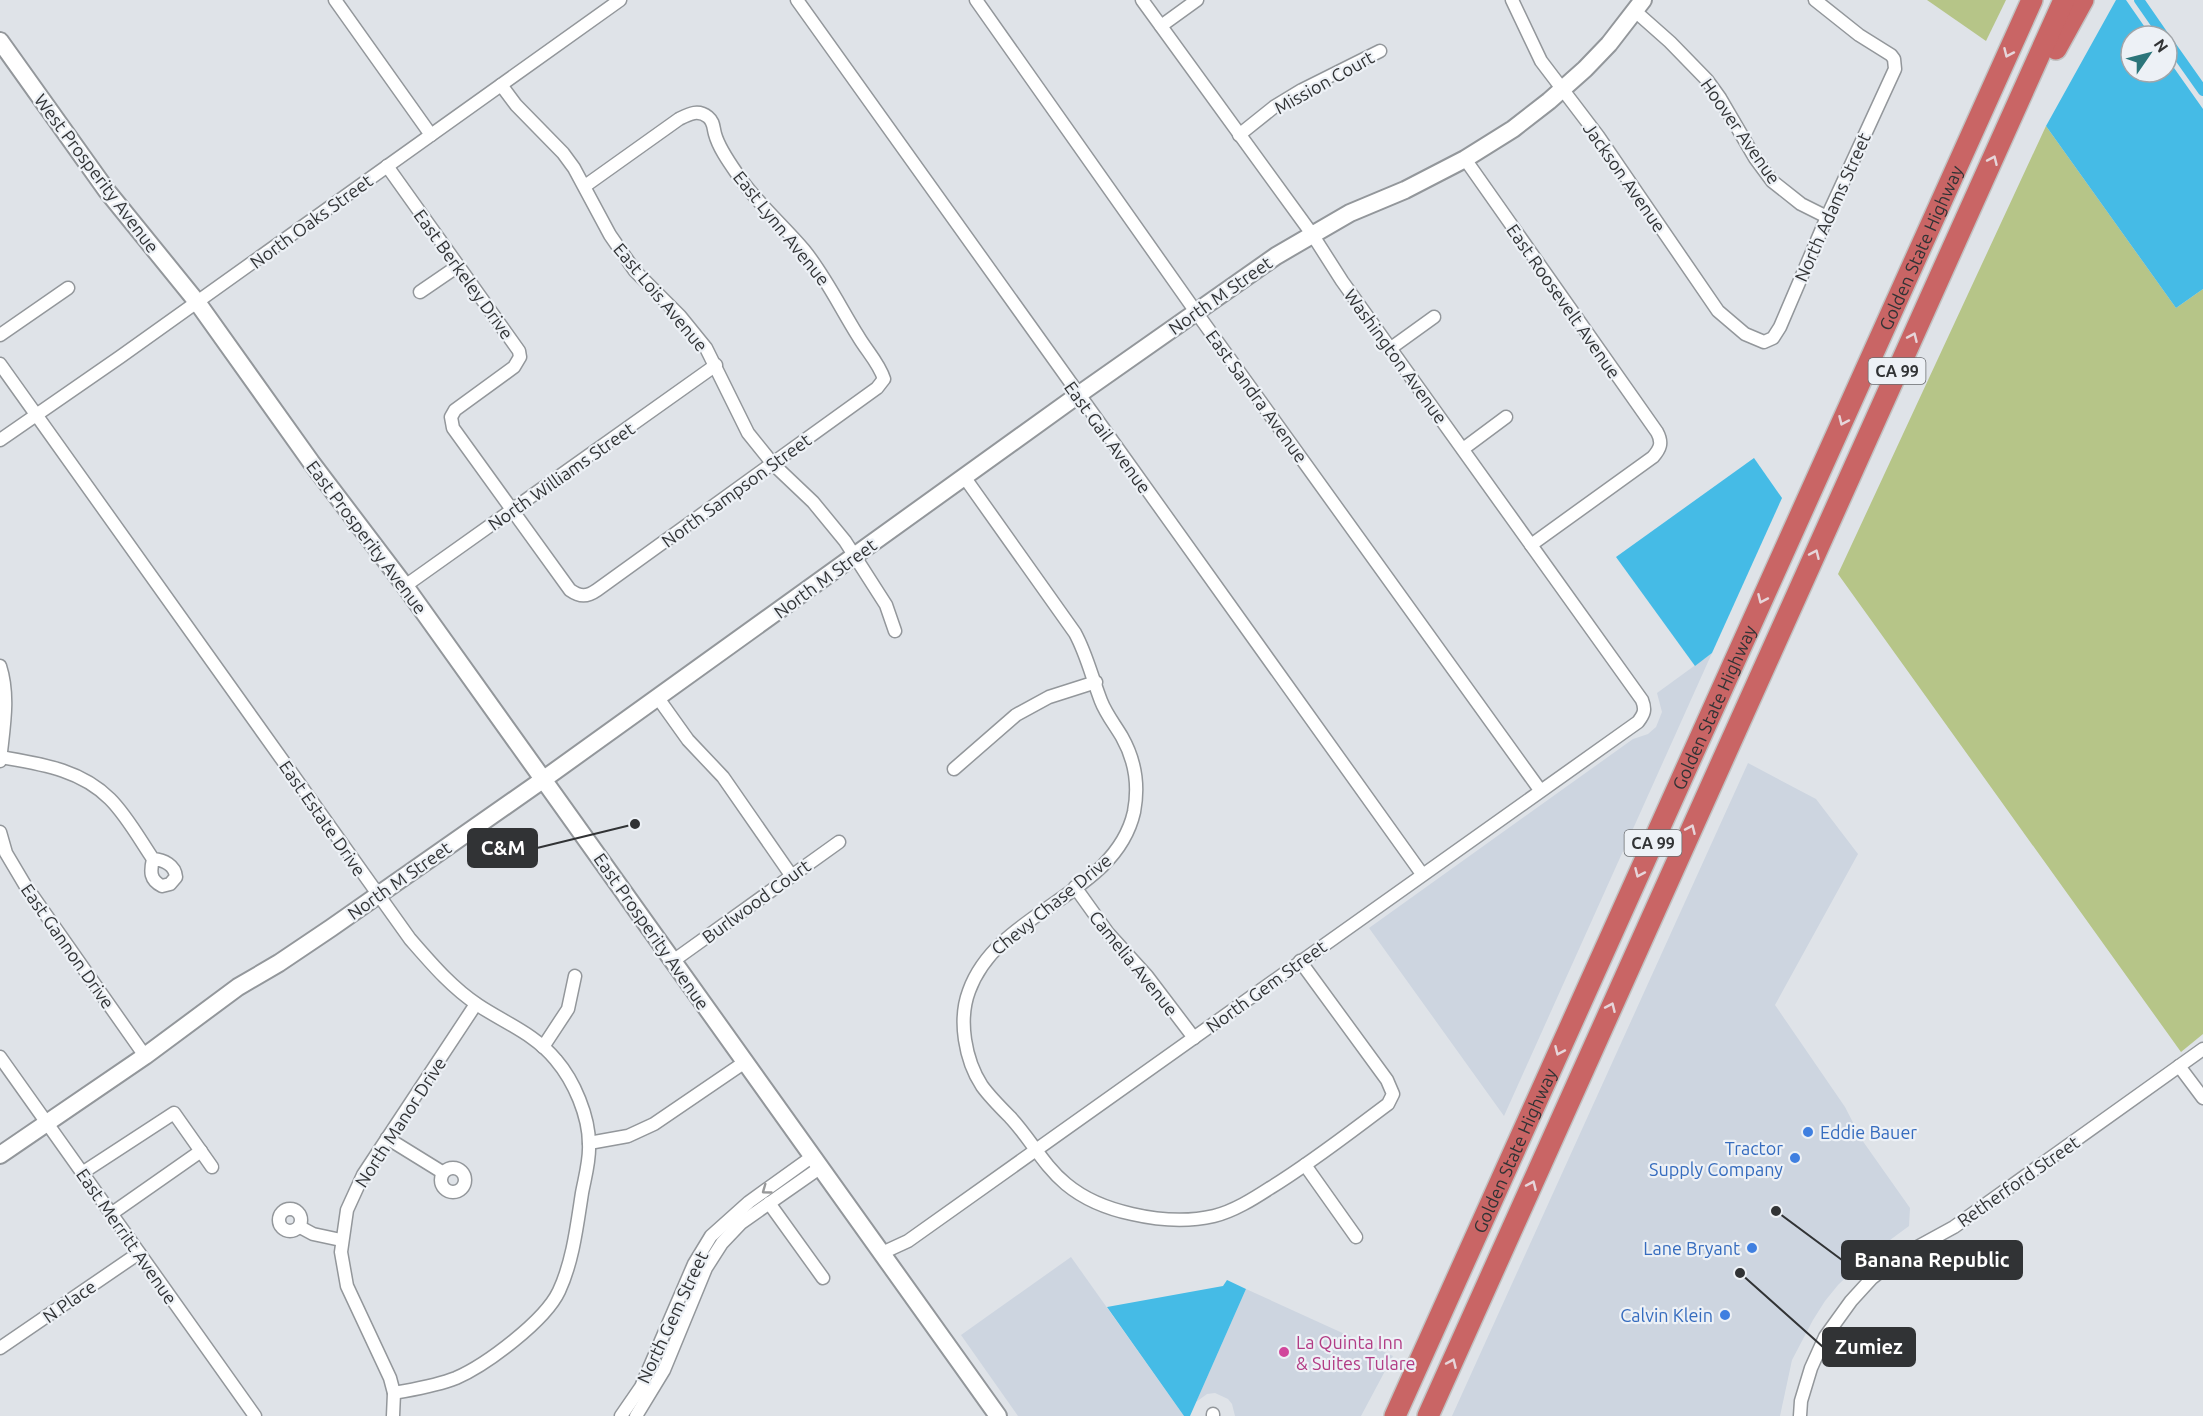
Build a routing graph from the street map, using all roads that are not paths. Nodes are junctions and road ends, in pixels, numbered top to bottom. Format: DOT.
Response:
graph roads {
  1 [pos="335,0"];
  2 [pos="620,0"];
  3 [pos="797,0"];
  4 [pos="976,0"];
  5 [pos="1142,0"];
  6 [pos="1197,0"];
  7 [pos="1512,0"];
  8 [pos="1815,0"];
  9 [pos="2032,0"];
  10 [pos="2064,0"];
  11 [pos="2083,0"];
  12 [pos="603,5"];
  13 [pos="1639,6"];
  14 [pos="1161,26"];
  15 [pos="0,41"];
  16 [pos="1380,51"];
  17 [pos="501,85"];
  18 [pos="1562,90"];
  19 [pos="2020,97"];
  20 [pos="431,135"];
  21 [pos="1239,135"];
  22 [pos="1465,159"];
  23 [pos="387,166"];
  24 [pos="585,186"];
  25 [pos="1827,217"];
  26 [pos="1312,234"];
  27 [pos="458,266"];
  28 [pos="68,288"];
  29 [pos="420,292"];
  30 [pos="197,302"];
  31 [pos="1196,312"];
  32 [pos="1434,317"];
  33 [pos="0,335"];
  34 [pos="1756,339"];
  35 [pos="1391,348"];
  36 [pos="0,364"];
  37 [pos="716,366"];
  38 [pos="884,379"];
  39 [pos="1078,395"];
  40 [pos="36,415"];
  41 [pos="1506,417"];
  42 [pos="0,440"];
  43 [pos="1463,449"];
  44 [pos="773,464"];
  45 [pos="965,478"];
  46 [pos="514,510"];
  47 [pos="1531,545"];
  48 [pos="855,557"];
  49 [pos="405,586"];
  50 [pos="585,596"];
  51 [pos="895,631"];
  52 [pos="0,666"];
  53 [pos="1096,682"];
  54 [pos="658,698"];
  55 [pos="1644,713"];
  56 [pos="0,758"];
  57 [pos="954,769"];
  58 [pos="544,779"];
  59 [pos="1540,790"];
  60 [pos="0,832"];
  61 [pos="839,842"];
  62 [pos="153,859"];
  63 [pos="1422,874"];
  64 [pos="792,875"];
  65 [pos="1075,887"];
  66 [pos="377,894"];
  67 [pos="673,961"];
  68 [pos="1300,961"];
  69 [pos="575,976"];
  70 [pos="476,1004"];
  71 [pos="1194,1038"];
  72 [pos="543,1047"];
  73 [pos="2203,1049"];
  74 [pos="145,1056"];
  75 [pos="0,1057"];
  76 [pos="745,1062"];
  77 [pos="2179,1066"];
  78 [pos="2203,1098"];
  79 [pos="47,1123"];
  80 [pos="387,1138"];
  81 [pos="589,1143"];
  82 [pos="1036,1150"];
  83 [pos="201,1151"];
  84 [pos="0,1155"];
  85 [pos="817,1162"];
  86 [pos="1305,1165"];
  87 [pos="212,1167"];
  88 [pos="82,1173"];
  89 [pos="442,1173"];
  90 [pos="769,1203"];
  91 [pos="111,1214"];
  92 [pos="300,1227"];
  93 [pos="1356,1238"];
  94 [pos="341,1240"];
  95 [pos="139,1253"];
  96 [pos="882,1253"];
  97 [pos="823,1278"];
  98 [pos="1439,1318"];
  99 [pos="0,1348"];
  100 [pos="394,1393"];
  101 [pos="255,1416"];
  102 [pos="393,1416"];
  103 [pos="621,1416"];
  104 [pos="636,1416"];
  105 [pos="998,1416"];
  106 [pos="1380,1416"];
  107 [pos="1395,1416"];
  108 [pos="1428,1416"];
  109 [pos="1800,1416"];
  1 -- 20 [label="street"];
  2 -- 12 [label="street, North Oaks Street"];
  3 -- 39 [label="street, East Gail Avenue"];
  4 -- 31 [label="street, East Sandra Avenue"];
  5 -- 14 [label="street, Washington Avenue"];
  6 -- 14 [label="street"];
  7 -- 18 [label="street, Jackson Avenue"];
  8 -- 25 [label="street, North Adams Street"];
  9 -- 98 [label="highway, Golden State Highway / CA 99, one-way"];
  10 -- 19 [label="highway, Golden State Highway / CA 99"];
  11 -- 19 [label="highway"];
  12 -- 17 [label="street, North Oaks Street"];
  13 -- 18 [label="street, North M Street"];
  13 -- 25 [label="street, Hoover Avenue"];
  14 -- 21 [label="street, Washington Avenue"];
  15 -- 30 [label="street, West Prosperity Avenue"];
  16 -- 21 [label="street, Mission Court"];
  17 -- 20 [label="street, North Oaks Street"];
  17 -- 24 [label="street, East Lois Avenue"];
  18 -- 22 [label="street, North M Street"];
  18 -- 34 [label="street, Jackson Avenue"];
  108 -- 19 [label="highway, Golden State Highway / CA 99, one-way"];
  20 -- 23 [label="street, North Oaks Street"];
  21 -- 26 [label="street, Washington Avenue"];
  22 -- 26 [label="street, North M Street"];
  22 -- 47 [label="street, East Roosevelt Avenue"];
  23 -- 27 [label="street, East Berkeley Drive"];
  23 -- 30 [label="street, North Oaks Street"];
  24 -- 37 [label="street, East Lois Avenue"];
  24 -- 38 [label="street, East Lynn Avenue"];
  25 -- 34 [label="street, North Adams Street"];
  26 -- 31 [label="street, North M Street"];
  26 -- 35 [label="street, Washington Avenue"];
  27 -- 29 [label="street"];
  27 -- 46 [label="street, East Berkeley Drive"];
  28 -- 33 [label="street"];
  30 -- 40 [label="street, North Oaks Street"];
  30 -- 49 [label="street, East Prosperity Avenue"];
  31 -- 39 [label="street, North M Street"];
  31 -- 59 [label="street, East Sandra Avenue"];
  32 -- 35 [label="street"];
  35 -- 43 [label="street, Washington Avenue"];
  36 -- 40 [label="street, East Estate Drive"];
  37 -- 44 [label="street, East Lois Avenue"];
  37 -- 46 [label="street, North Williams Street"];
  38 -- 44 [label="street, North Sampson Street"];
  39 -- 45 [label="street, North M Street"];
  39 -- 63 [label="street, East Gail Avenue"];
  40 -- 42 [label="street, North Oaks Street"];
  40 -- 66 [label="street, East Estate Drive"];
  41 -- 43 [label="street"];
  43 -- 47 [label="street, Washington Avenue"];
  44 -- 48 [label="street, East Lois Avenue"];
  44 -- 50 [label="street, North Sampson Street"];
  45 -- 48 [label="street, North M Street"];
  45 -- 53 [label="street, Chevy Chase Drive"];
  46 -- 49 [label="street, North Williams Street"];
  46 -- 50 [label="street, East Berkeley Drive"];
  47 -- 55 [label="street, Washington Avenue"];
  48 -- 51 [label="street, East Lois Avenue"];
  48 -- 54 [label="street, North M Street"];
  49 -- 58 [label="street, East Prosperity Avenue"];
  52 -- 56 [label="street"];
  53 -- 57 [label="street"];
  53 -- 65 [label="street, Chevy Chase Drive"];
  54 -- 58 [label="street, North M Street"];
  54 -- 64 [label="street"];
  55 -- 59 [label="street, North Gem Street"];
  56 -- 62 [label="street"];
  58 -- 66 [label="street, North M Street"];
  58 -- 67 [label="street, East Prosperity Avenue"];
  59 -- 63 [label="street, North Gem Street"];
  60 -- 74 [label="street, East Gannon Drive"];
  61 -- 64 [label="street, Burlwood Court"];
  63 -- 68 [label="street, North Gem Street"];
  64 -- 67 [label="street, Burlwood Court"];
  65 -- 71 [label="street, Camelia Avenue"];
  65 -- 82 [label="street, Chevy Chase Drive"];
  66 -- 70 [label="street, East Estate Drive"];
  66 -- 74 [label="street, North M Street"];
  67 -- 76 [label="street, East Prosperity Avenue"];
  68 -- 71 [label="street, North Gem Street"];
  68 -- 86 [label="street, Chevy Chase Drive"];
  69 -- 72 [label="street"];
  70 -- 72 [label="street, East Estate Drive"];
  70 -- 80 [label="street, North Manor Drive"];
  71 -- 82 [label="street, North Gem Street"];
  72 -- 81 [label="street, East Estate Drive"];
  73 -- 77 [label="street, Retherford Street"];
  74 -- 79 [label="street, North M Street"];
  75 -- 79 [label="street, East Merritt Avenue"];
  76 -- 81 [label="street"];
  76 -- 85 [label="street, East Prosperity Avenue"];
  77 -- 78 [label="street"];
  77 -- 109 [label="street, Retherford Street"];
  79 -- 84 [label="street, North M Street"];
  79 -- 88 [label="street, East Merritt Avenue"];
  80 -- 89 [label="street"];
  80 -- 94 [label="street, North Manor Drive"];
  81 -- 100 [label="street, East Estate Drive"];
  82 -- 86 [label="street, Chevy Chase Drive"];
  82 -- 96 [label="street, North Gem Street"];
  83 -- 87 [label="street"];
  83 -- 88 [label="street"];
  83 -- 91 [label="street"];
  85 -- 90 [label="street, North Gem Street"];
  85 -- 96 [label="street, East Prosperity Avenue"];
  85 -- 103 [label="street, North Gem Street, one-way"];
  86 -- 93 [label="street"];
  88 -- 91 [label="street, East Merritt Avenue"];
  90 -- 97 [label="street"];
  90 -- 104 [label="street, North Gem Street"];
  91 -- 95 [label="street, East Merritt Avenue"];
  92 -- 94 [label="street"];
  94 -- 100 [label="street, North Manor Drive"];
  95 -- 99 [label="street, N Place"];
  95 -- 101 [label="street, East Merritt Avenue"];
  96 -- 105 [label="street, East Prosperity Avenue"];
  98 -- 106 [label="highway"];
  98 -- 107 [label="highway, Golden State Highway / CA 99"];
  100 -- 102 [label="street, North Manor Drive"];
}
